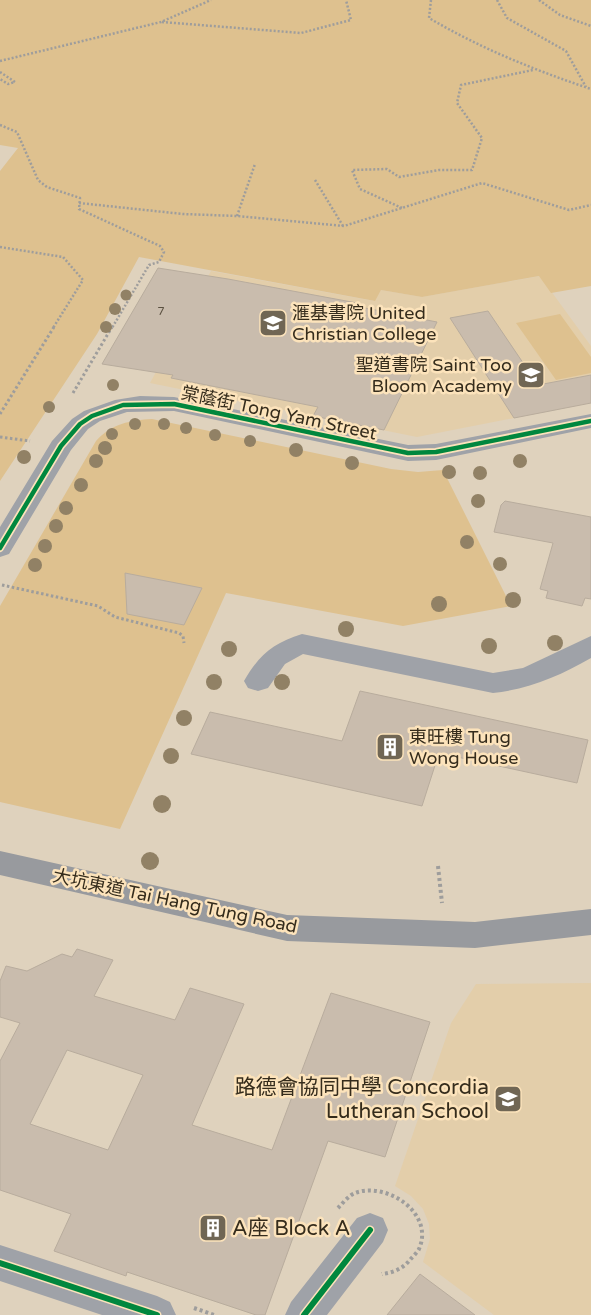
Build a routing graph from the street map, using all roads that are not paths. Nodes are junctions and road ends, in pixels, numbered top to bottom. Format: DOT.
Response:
graph roads {
  1 [pos="591,421"];
  2 [pos="0,548"];
  3 [pos="591,646"];
  4 [pos="258,681"];
  5 [pos="0,863"];
  6 [pos="591,922"];
  7 [pos="370,1230"];
  8 [pos="0,1263"];
  9 [pos="157,1315"];
  10 [pos="304,1315"];
  1 -- 2 [label="street, 棠蔭街 Tong Yam Street"];
  3 -- 4 [label="street"];
  5 -- 6 [label="main road, 大坑東道 Tai Hang Tung Road"];
  7 -- 10 [label="street"];
  8 -- 9 [label="street"];
}
